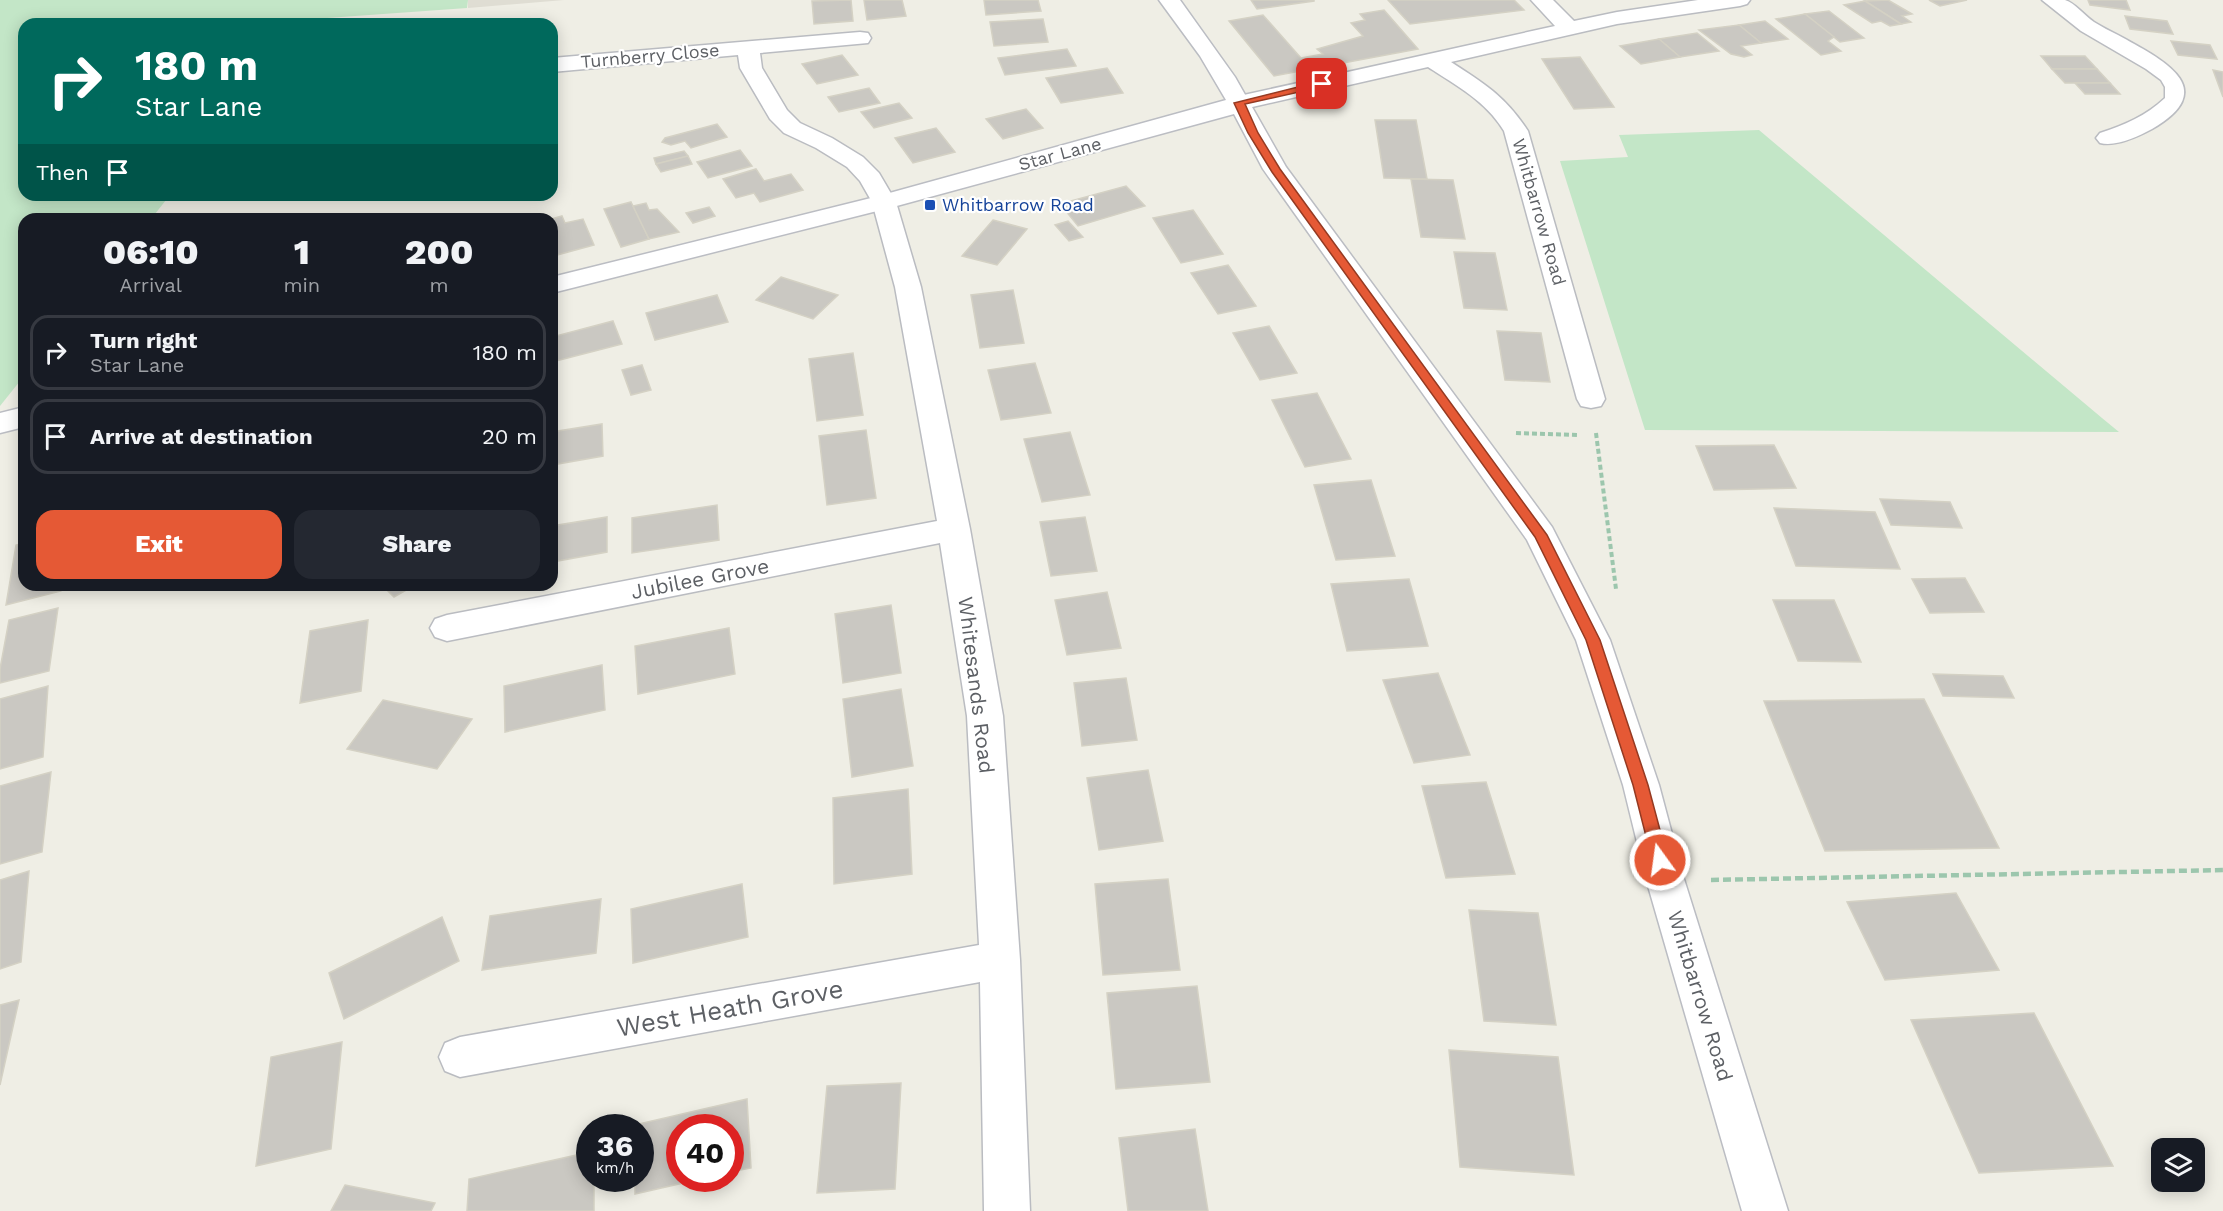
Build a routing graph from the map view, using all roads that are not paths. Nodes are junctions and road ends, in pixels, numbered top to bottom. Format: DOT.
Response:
graph roads {
  1 [pos="1169,0"];
  2 [pos="1541,0"];
  3 [pos="1740,0"];
  4 [pos="2052,0"];
  5 [pos="1570,29"];
  6 [pos="860,38"];
  7 [pos="748,47"];
  8 [pos="1434,61"];
  9 [pos="558,66"];
  10 [pos="1239,103"];
  11 [pos="2108,138"];
  12 [pos="884,202"];
  13 [pos="558,284"];
  14 [pos="1591,399"];
  15 [pos="18,418"];
  16 [pos="0,423"];
  17 [pos="954,529"];
  18 [pos="447,628"];
  19 [pos="1000,960"];
  20 [pos="460,1057"];
  21 [pos="1007,1211"];
  22 [pos="1765,1211"];
  1 -- 10 [label="street, Whitbarrow Road"];
  2 -- 5 [label="street"];
  3 -- 5 [label="street, Star Lane"];
  4 -- 11 [label="street"];
  5 -- 8 [label="street, Star Lane"];
  6 -- 7 [label="street, Turnberry Close"];
  7 -- 9 [label="street, Turnberry Close"];
  7 -- 12 [label="street, Turnberry Close"];
  8 -- 10 [label="street, Star Lane"];
  8 -- 14 [label="street, Whitbarrow Road"];
  10 -- 12 [label="street, Star Lane"];
  10 -- 22 [label="street, Whitbarrow Road"];
  12 -- 13 [label="street, Star Lane"];
  12 -- 17 [label="street, Whitesands Road"];
  15 -- 16 [label="street"];
  17 -- 18 [label="street, Jubilee Grove"];
  17 -- 19 [label="street, Whitesands Road"];
  19 -- 20 [label="street, West Heath Grove"];
  19 -- 21 [label="street, Whitesands Road"];
}
